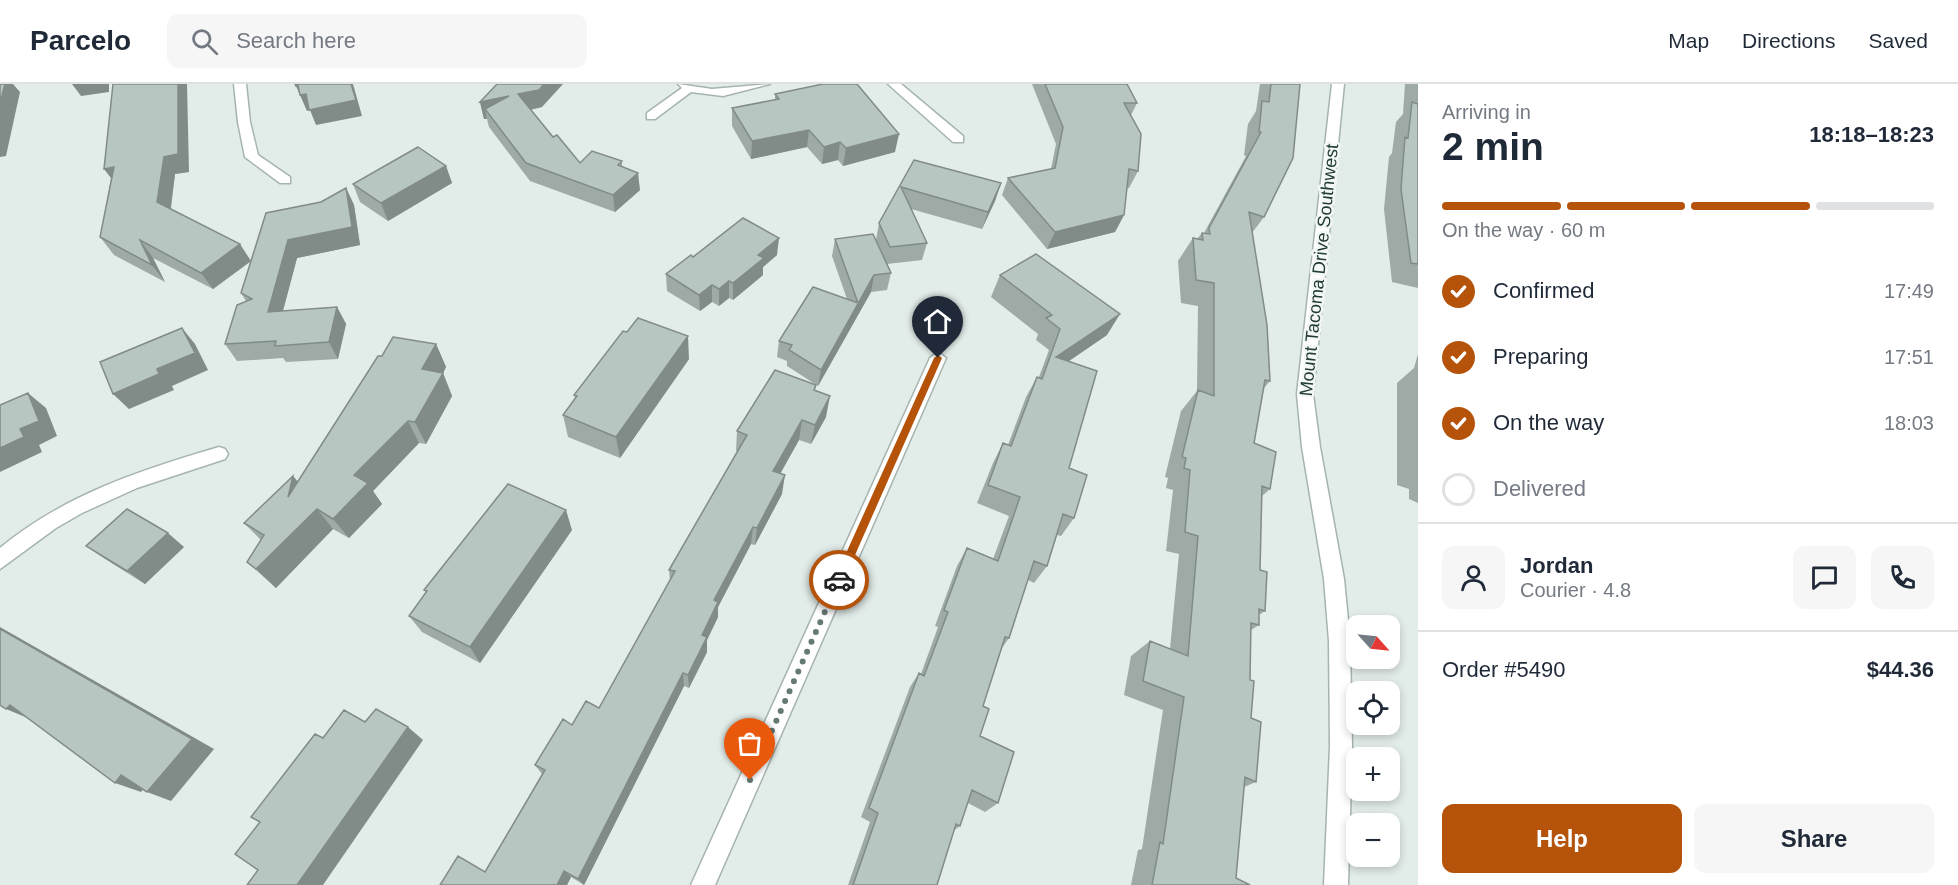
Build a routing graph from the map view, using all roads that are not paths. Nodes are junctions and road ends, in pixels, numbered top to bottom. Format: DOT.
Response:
graph roads {
  1 [pos="240,84"];
  2 [pos="764,84"];
  3 [pos="894,84"];
  4 [pos="1338,84"];
  5 [pos="686,86"];
  6 [pos="651,116"];
  7 [pos="958,140"];
  8 [pos="285,180"];
  9 [pos="938,358"];
  10 [pos="219,454"];
  11 [pos="0,560"];
  12 [pos="703,885"];
  13 [pos="1336,885"];
  1 -- 8 [label="street"];
  2 -- 5 [label="street"];
  3 -- 7 [label="street"];
  4 -- 13 [label="street, Mount Tacoma Drive Southwest"];
  5 -- 6 [label="street"];
  9 -- 12 [label="street"];
  10 -- 11 [label="street"];
}
